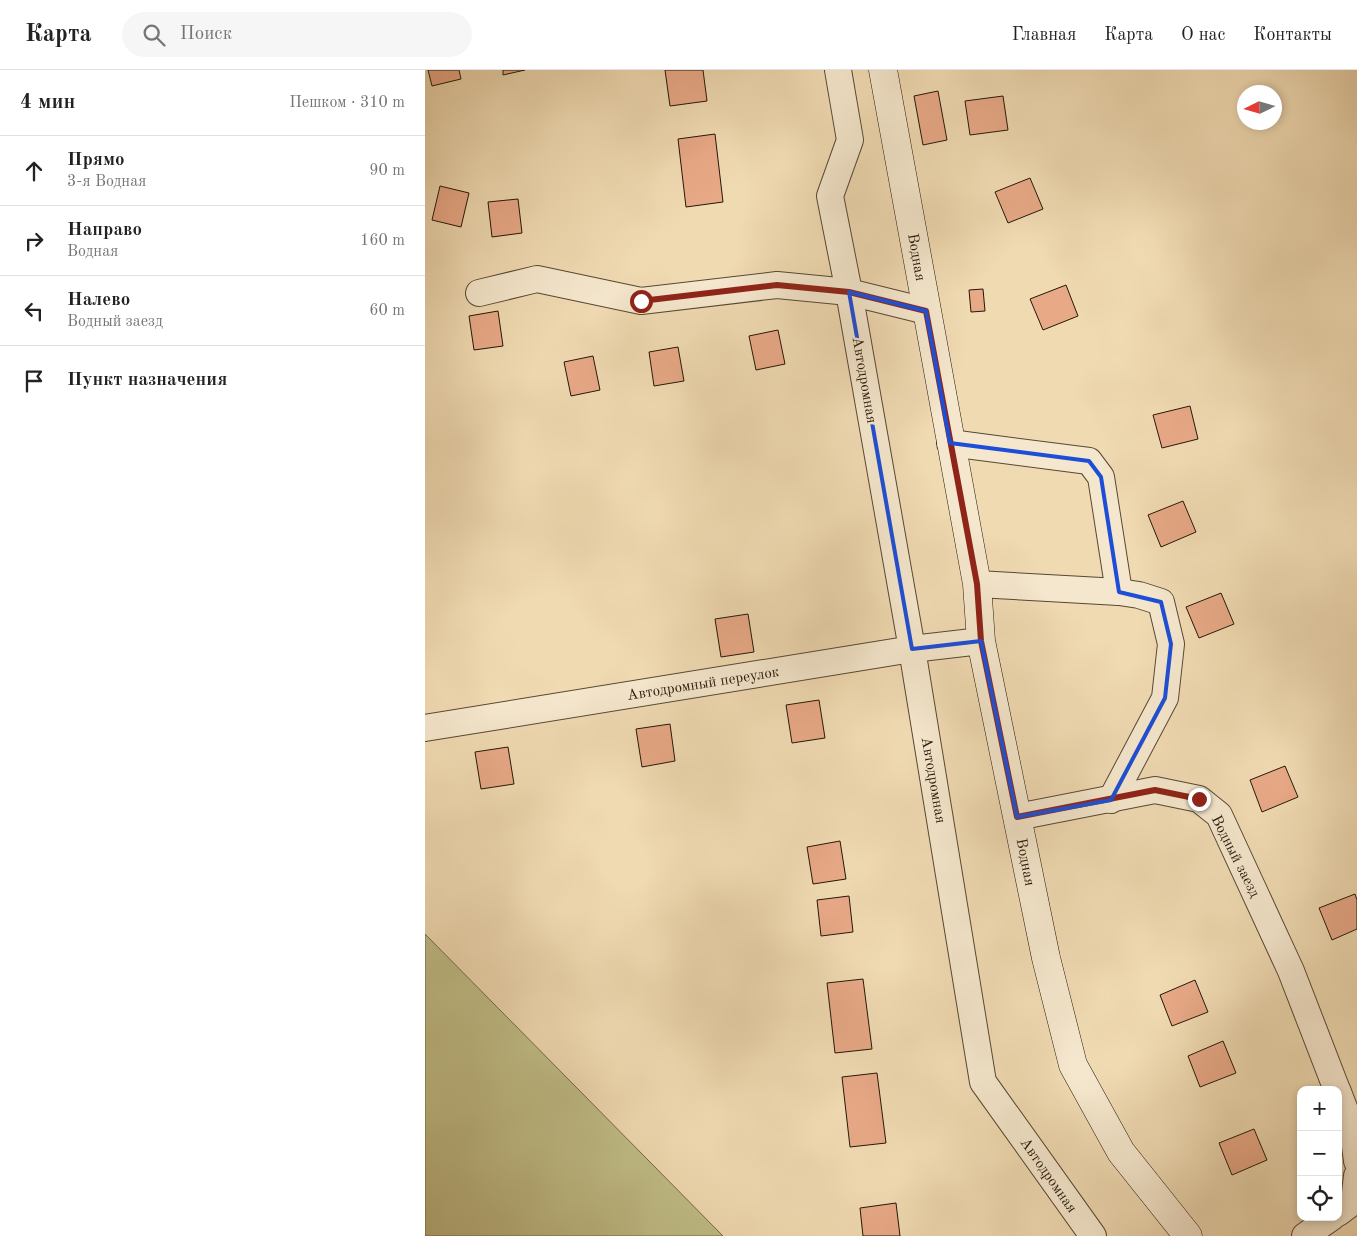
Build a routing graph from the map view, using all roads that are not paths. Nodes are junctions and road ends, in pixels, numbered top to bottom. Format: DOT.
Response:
graph roads {
  1 [pos="838,70"];
  2 [pos="883,70"];
  3 [pos="849,292"];
  4 [pos="479,293"];
  5 [pos="926,311"];
  6 [pos="950,444"];
  7 [pos="977,584"];
  8 [pos="1119,592"];
  9 [pos="981,641"];
  10 [pos="912,650"];
  11 [pos="425,728"];
  12 [pos="1111,800"];
  13 [pos="1017,817"];
  14 [pos="1336,1086"];
  15 [pos="1342,1102"];
  16 [pos="1357,1161"];
  17 [pos="1326,1221"];
  18 [pos="1093,1236"];
  19 [pos="1188,1236"];
  20 [pos="1305,1236"];
  1 -- 3 [label="street, Автодромная"];
  2 -- 5 [label="street, Водная"];
  3 -- 4 [label="street"];
  3 -- 5 [label="street"];
  3 -- 10 [label="street, Автодромная"];
  5 -- 6 [label="street, Водная"];
  6 -- 7 [label="street, Водная"];
  6 -- 8 [label="street"];
  7 -- 8 [label="street"];
  7 -- 9 [label="street, Водная"];
  8 -- 12 [label="street"];
  9 -- 10 [label="street, Автодромный переулок"];
  9 -- 13 [label="street, Водная"];
  10 -- 11 [label="street, Автодромный переулок"];
  10 -- 18 [label="street, Автодромная"];
  12 -- 13 [label="street, Водный заезд"];
  12 -- 14 [label="street, Водный заезд"];
  13 -- 19 [label="street, Водная"];
  15 -- 16 [label="street, Водный заезд"];
  17 -- 20 [label="street"];
}
